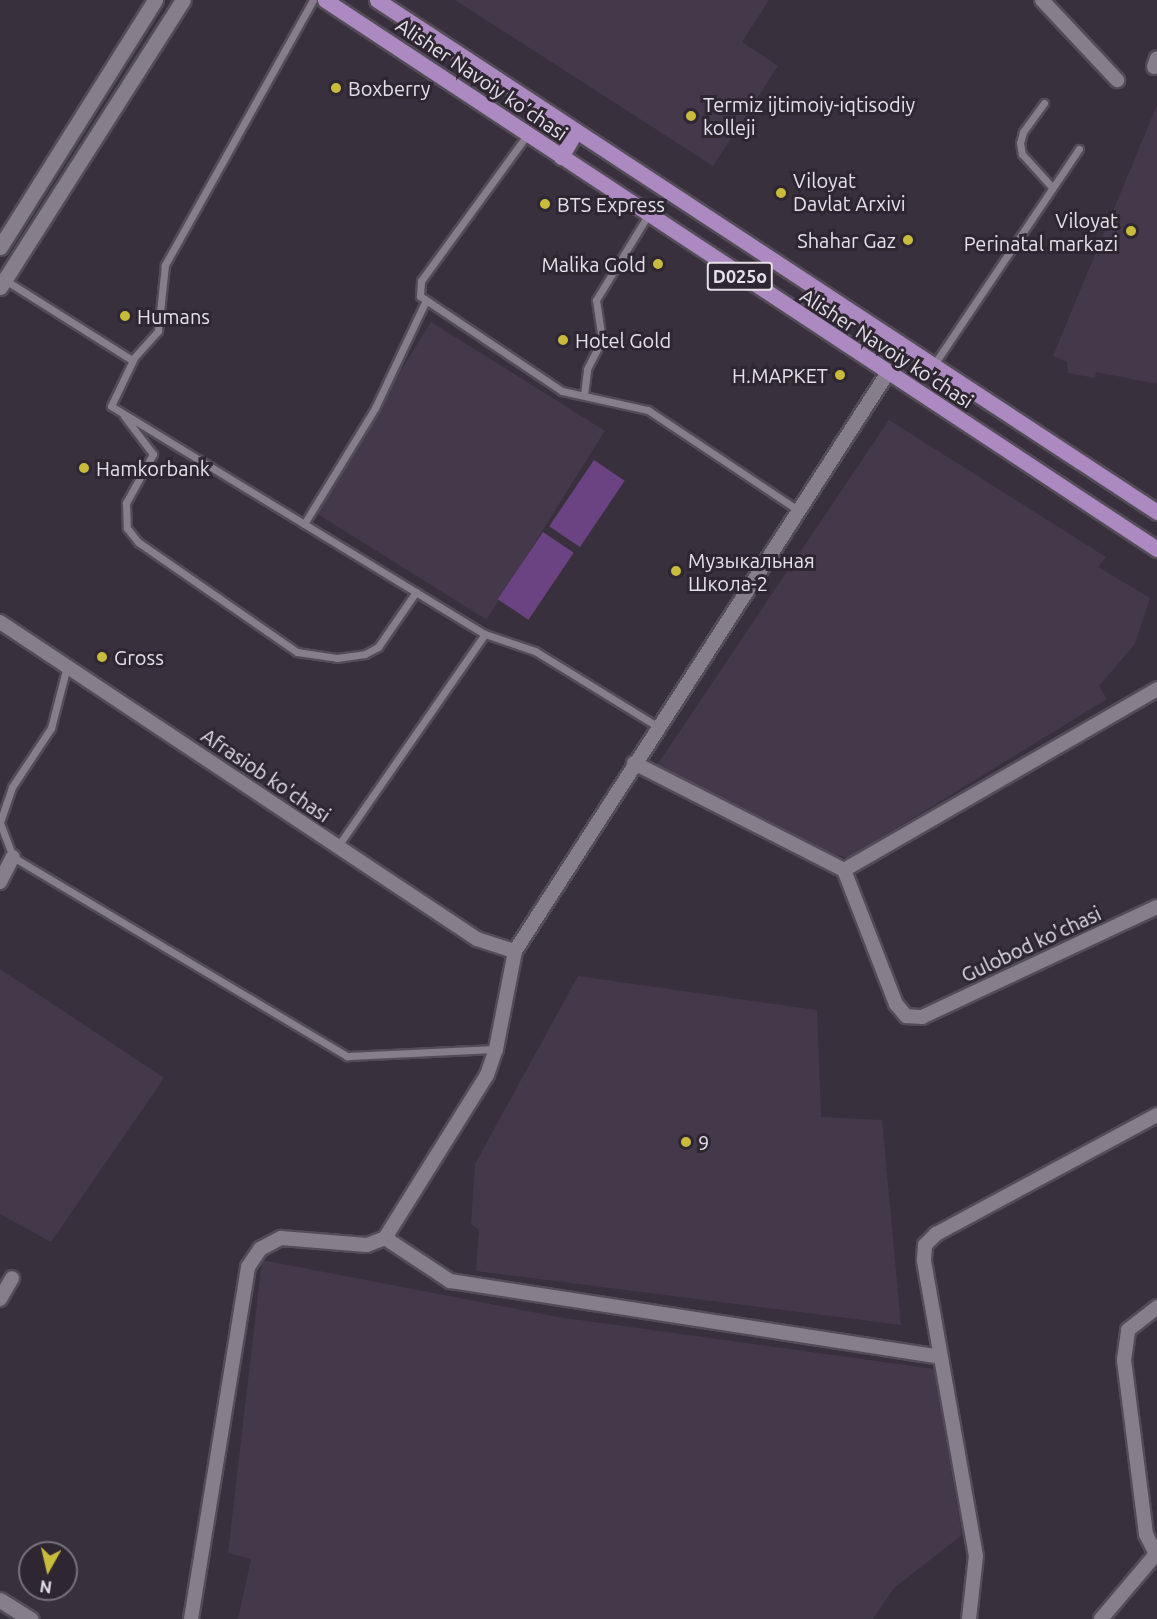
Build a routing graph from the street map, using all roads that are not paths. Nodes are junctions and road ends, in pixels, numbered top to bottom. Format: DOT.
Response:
graph roads {
  1 [pos="155,0"];
  2 [pos="183,0"];
  3 [pos="313,0"];
  4 [pos="325,0"];
  5 [pos="377,0"];
  6 [pos="1042,0"];
  7 [pos="1117,80"];
  8 [pos="1044,104"];
  9 [pos="576,131"];
  10 [pos="527,135"];
  11 [pos="1078,149"];
  12 [pos="561,157"];
  13 [pos="1051,186"];
  14 [pos="648,215"];
  15 [pos="0,247"];
  16 [pos="2,283"];
  17 [pos="426,300"];
  18 [pos="132,360"];
  19 [pos="935,363"];
  20 [pos="887,374"];
  21 [pos="584,395"];
  22 [pos="123,414"];
  23 [pos="798,510"];
  24 [pos="1157,512"];
  25 [pos="304,524"];
  26 [pos="1157,549"];
  27 [pos="416,592"];
  28 [pos="0,622"];
  29 [pos="485,634"];
  30 [pos="67,666"];
  31 [pos="1157,689"];
  32 [pos="657,726"];
  33 [pos="634,763"];
  34 [pos="0,822"];
  35 [pos="338,846"];
  36 [pos="13,856"];
  37 [pos="844,870"];
  38 [pos="0,882"];
  39 [pos="1157,907"];
  40 [pos="515,951"];
  41 [pos="496,1049"];
  42 [pos="1157,1115"];
  43 [pos="385,1238"];
  44 [pos="12,1278"];
  45 [pos="0,1299"];
  46 [pos="1157,1306"];
  47 [pos="940,1357"];
  48 [pos="1157,1554"];
  49 [pos="0,1600"];
  50 [pos="30,1619"];
  51 [pos="191,1619"];
  52 [pos="969,1619"];
  53 [pos="1101,1619"];
  1 -- 15 [label="main road"];
  2 -- 16 [label="main road"];
  3 -- 18 [label="lane"];
  4 -- 10 [label="main road, Alisher Navoiy ko’chasi / D025o"];
  5 -- 9 [label="main road, Alisher Navoiy ko’chasi"];
  6 -- 7 [label="street"];
  8 -- 13 [label="lane"];
  9 -- 12 [label="main road"];
  9 -- 19 [label="main road, Alisher Navoiy ko’chasi"];
  10 -- 12 [label="main road, Alisher Navoiy ko’chasi / D025o"];
  10 -- 17 [label="lane"];
  11 -- 13 [label="lane"];
  12 -- 14 [label="main road, Alisher Navoiy ko’chasi / D025o"];
  13 -- 19 [label="lane"];
  14 -- 20 [label="main road, Alisher Navoiy ko’chasi / D025o"];
  14 -- 21 [label="lane"];
  16 -- 18 [label="lane"];
  17 -- 21 [label="lane"];
  17 -- 25 [label="lane"];
  18 -- 22 [label="lane"];
  19 -- 24 [label="main road, Alisher Navoiy ko’chasi"];
  20 -- 23 [label="street"];
  20 -- 26 [label="main road, Alisher Navoiy ko’chasi / D025o"];
  21 -- 23 [label="lane"];
  22 -- 25 [label="lane"];
  22 -- 27 [label="lane"];
  23 -- 32 [label="street"];
  25 -- 27 [label="lane"];
  27 -- 29 [label="lane"];
  28 -- 30 [label="street, Afrasiob ko'chasi"];
  29 -- 32 [label="lane"];
  29 -- 35 [label="lane"];
  30 -- 34 [label="lane"];
  30 -- 35 [label="street, Afrasiob ko'chasi"];
  31 -- 37 [label="street"];
  32 -- 33 [label="street"];
  33 -- 37 [label="street"];
  33 -- 40 [label="street"];
  34 -- 36 [label="lane"];
  35 -- 40 [label="street, Afrasiob ko'chasi"];
  36 -- 38 [label="street"];
  36 -- 41 [label="lane"];
  37 -- 39 [label="street, Gulobod ko'chasi"];
  40 -- 41 [label="street"];
  41 -- 43 [label="street"];
  42 -- 47 [label="street"];
  43 -- 47 [label="street"];
  43 -- 51 [label="street"];
  44 -- 45 [label="street"];
  46 -- 48 [label="street"];
  47 -- 52 [label="street"];
  48 -- 53 [label="street"];
  49 -- 50 [label="main road"];
}
